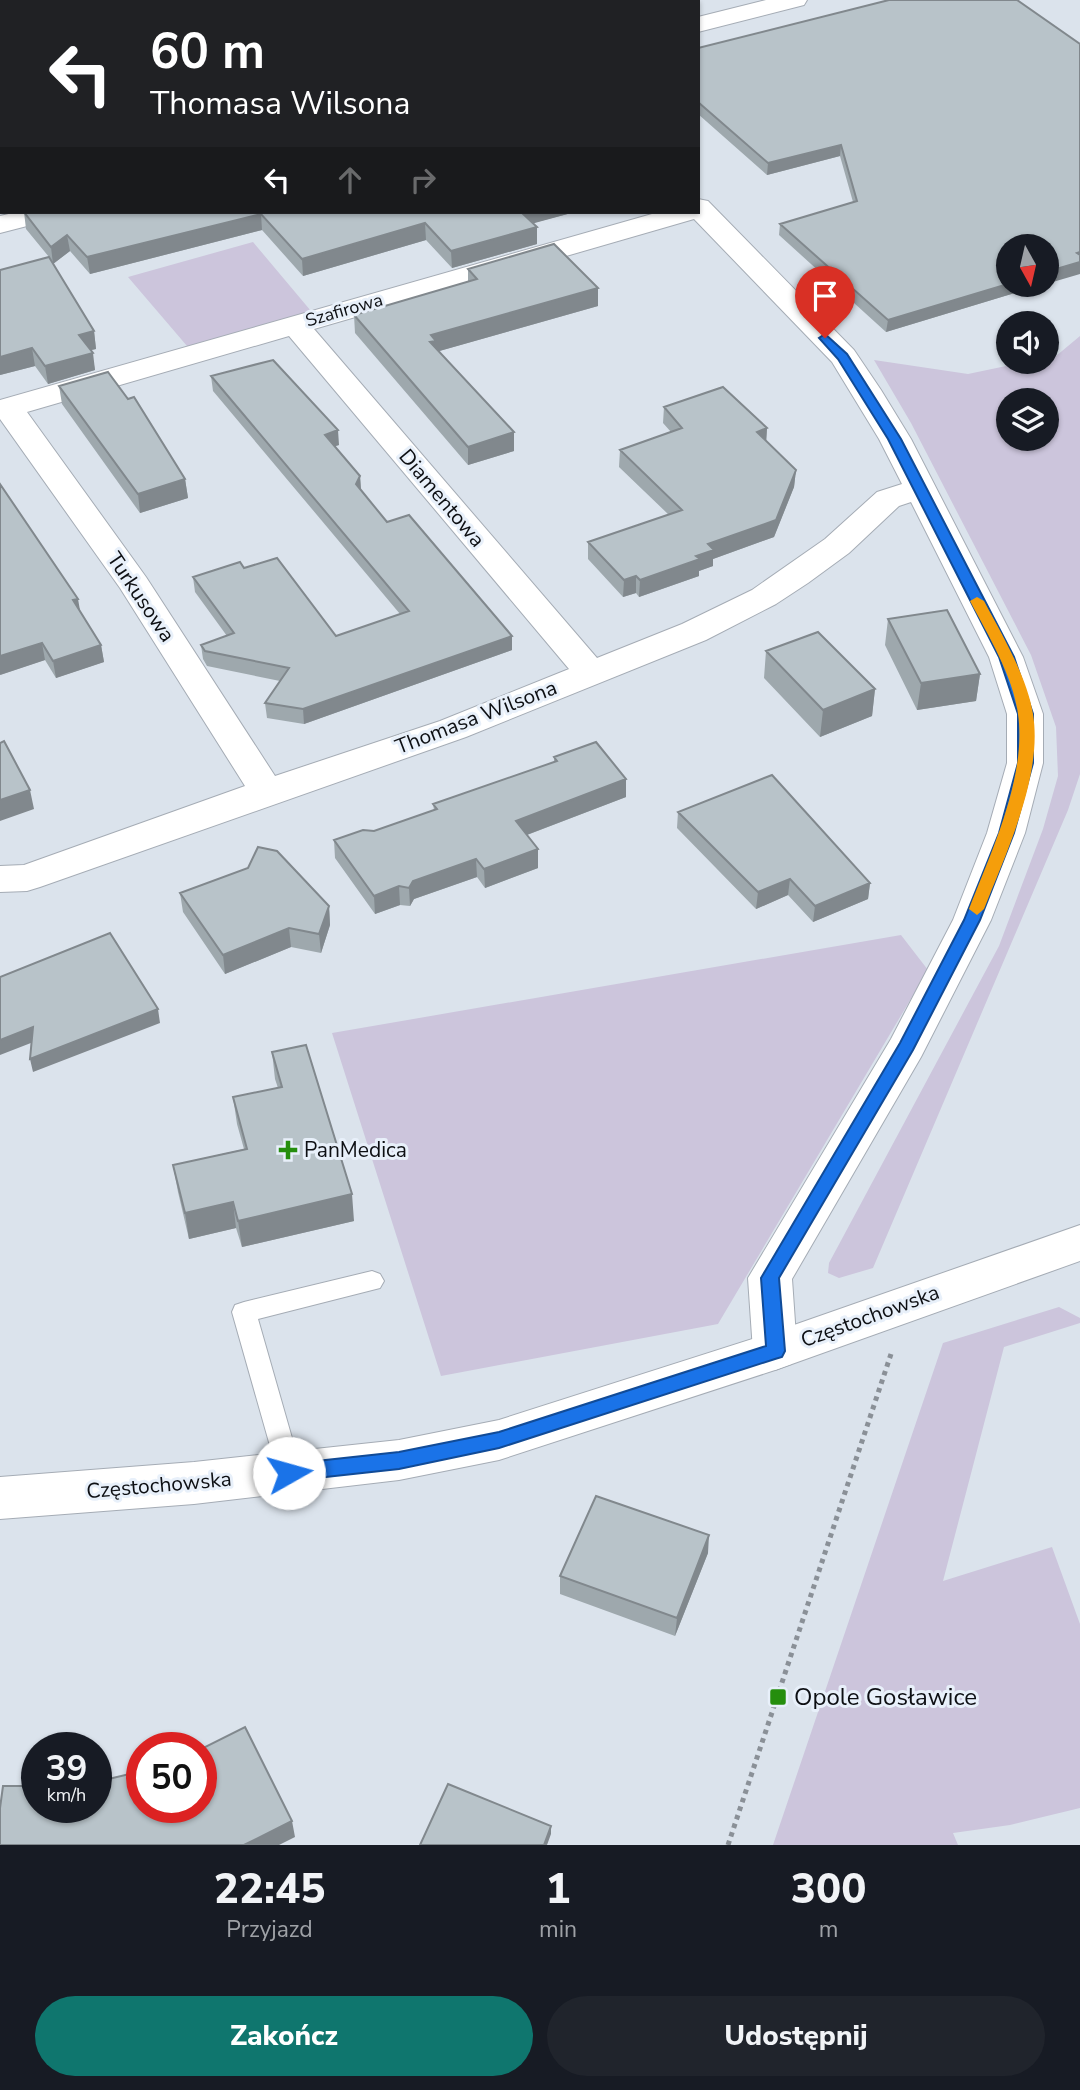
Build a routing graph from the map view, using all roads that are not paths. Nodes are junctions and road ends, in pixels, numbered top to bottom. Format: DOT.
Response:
graph roads {
  1 [pos="795,0"];
  2 [pos="700,24"];
  3 [pos="700,213"];
  4 [pos="41,214"];
  5 [pos="679,214"];
  6 [pos="0,225"];
  7 [pos="294,324"];
  8 [pos="4,408"];
  9 [pos="919,489"];
  10 [pos="590,672"];
  11 [pos="267,792"];
  12 [pos="0,879"];
  13 [pos="1080,1243"];
  14 [pos="372,1281"];
  15 [pos="775,1351"];
  16 [pos="289,1473"];
  17 [pos="0,1498"];
  1 -- 2 [label="street"];
  3 -- 9 [label="street"];
  4 -- 6 [label="street"];
  5 -- 7 [label="street, Szafirowa"];
  7 -- 8 [label="street, Szafirowa"];
  7 -- 10 [label="street, Diamentowa"];
  8 -- 11 [label="street, Turkusowa"];
  9 -- 10 [label="street, Thomasa Wilsona"];
  9 -- 15 [label="street"];
  10 -- 11 [label="street, Thomasa Wilsona"];
  11 -- 12 [label="street, Thomasa Wilsona"];
  13 -- 15 [label="street, Częstochowska"];
  14 -- 16 [label="lane"];
  15 -- 16 [label="street, Częstochowska"];
  16 -- 17 [label="street, Częstochowska"];
}
